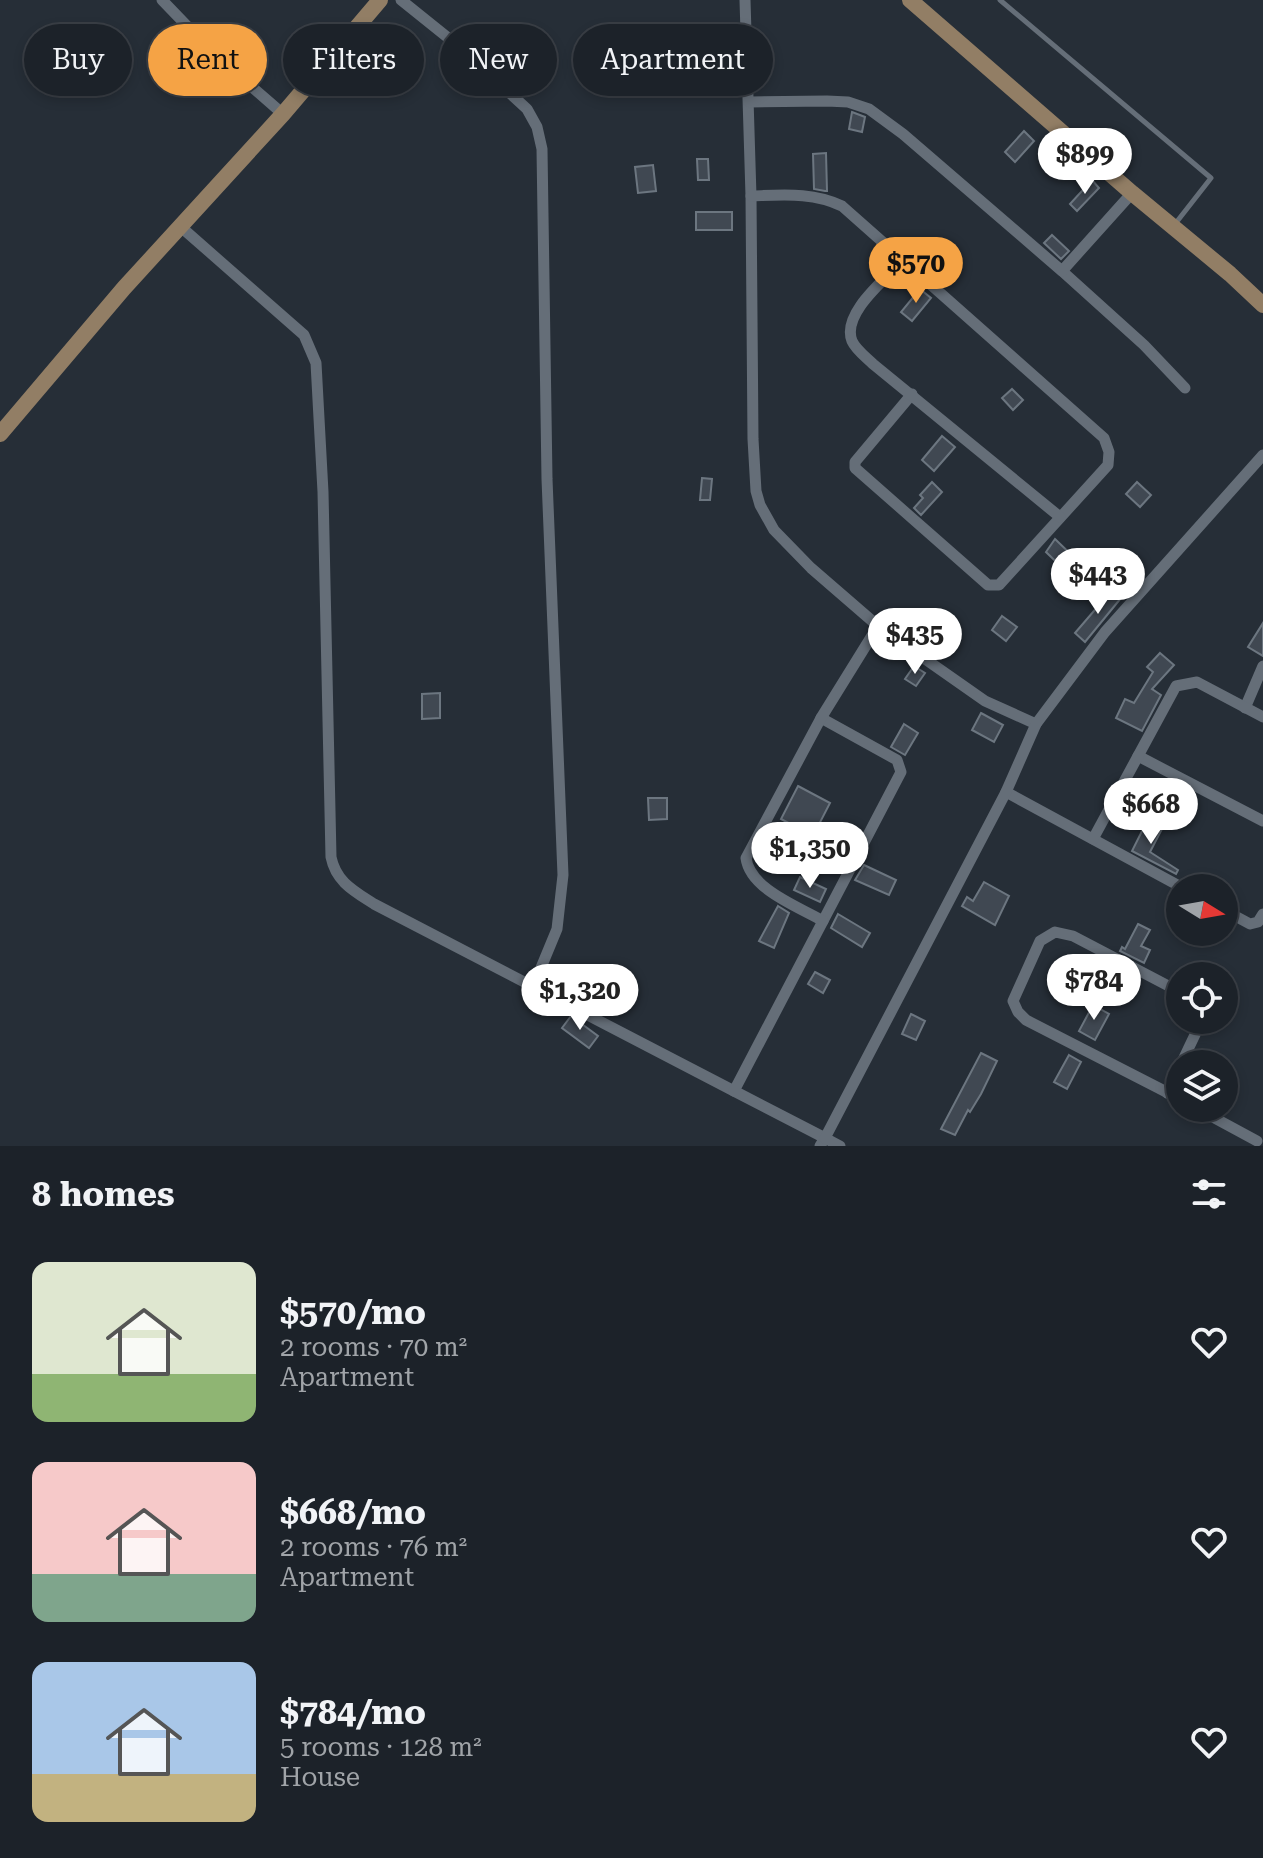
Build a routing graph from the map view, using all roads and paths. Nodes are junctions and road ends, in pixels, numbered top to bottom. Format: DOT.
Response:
graph roads {
  1 [pos="162,0"];
  2 [pos="380,0"];
  3 [pos="401,0"];
  4 [pos="745,0"];
  5 [pos="910,0"];
  6 [pos="1000,0"];
  7 [pos="749,102"];
  8 [pos="283,114"];
  9 [pos="1132,193"];
  10 [pos="751,196"];
  11 [pos="181,227"];
  12 [pos="1173,227"];
  13 [pos="904,259"];
  14 [pos="1062,271"];
  15 [pos="1263,305"];
  16 [pos="1185,388"];
  17 [pos="912,394"];
  18 [pos="0,434"];
  19 [pos="1263,455"];
  20 [pos="1060,517"];
  21 [pos="878,626"];
  22 [pos="1263,666"];
  23 [pos="1245,708"];
  24 [pos="1263,717"];
  25 [pos="821,718"];
  26 [pos="1036,724"];
  27 [pos="1138,756"];
  28 [pos="1006,792"];
  29 [pos="1263,821"];
  30 [pos="1093,839"];
  31 [pos="1166,879"];
  32 [pos="1263,914"];
  33 [pos="1238,918"];
  34 [pos="823,921"];
  35 [pos="1166,985"];
  36 [pos="533,987"];
  37 [pos="734,1091"];
  38 [pos="1166,1092"];
  39 [pos="1224,1122"];
  40 [pos="1258,1139"];
  41 [pos="822,1142"];
  42 [pos="840,1146"];
  1 -- 8 [label="street"];
  2 -- 8 [label="street"];
  3 -- 36 [label="street"];
  4 -- 7 [label="street"];
  5 -- 9 [label="street"];
  6 -- 12 [label="lane"];
  7 -- 10 [label="street"];
  7 -- 14 [label="street"];
  8 -- 11 [label="street"];
  9 -- 12 [label="street"];
  9 -- 14 [label="street"];
  10 -- 13 [label="street"];
  10 -- 21 [label="street"];
  11 -- 18 [label="street"];
  11 -- 36 [label="street"];
  12 -- 15 [label="street"];
  13 -- 17 [label="street"];
  13 -- 20 [label="street"];
  14 -- 16 [label="street"];
  17 -- 20 [label="street"];
  17 -- 20 [label="street"];
  19 -- 26 [label="street"];
  21 -- 25 [label="street"];
  21 -- 26 [label="street"];
  22 -- 23 [label="street"];
  23 -- 24 [label="street"];
  23 -- 27 [label="street"];
  25 -- 34 [label="street"];
  25 -- 34 [label="street"];
  26 -- 28 [label="street"];
  27 -- 29 [label="street"];
  27 -- 30 [label="street"];
  28 -- 30 [label="street"];
  28 -- 41 [label="street"];
  30 -- 31 [label="street"];
  32 -- 33 [label="street"];
  34 -- 37 [label="street"];
  35 -- 38 [label="street"];
  36 -- 37 [label="street"];
  37 -- 41 [label="street"];
  39 -- 40 [label="street"];
  41 -- 42 [label="street"];
}
